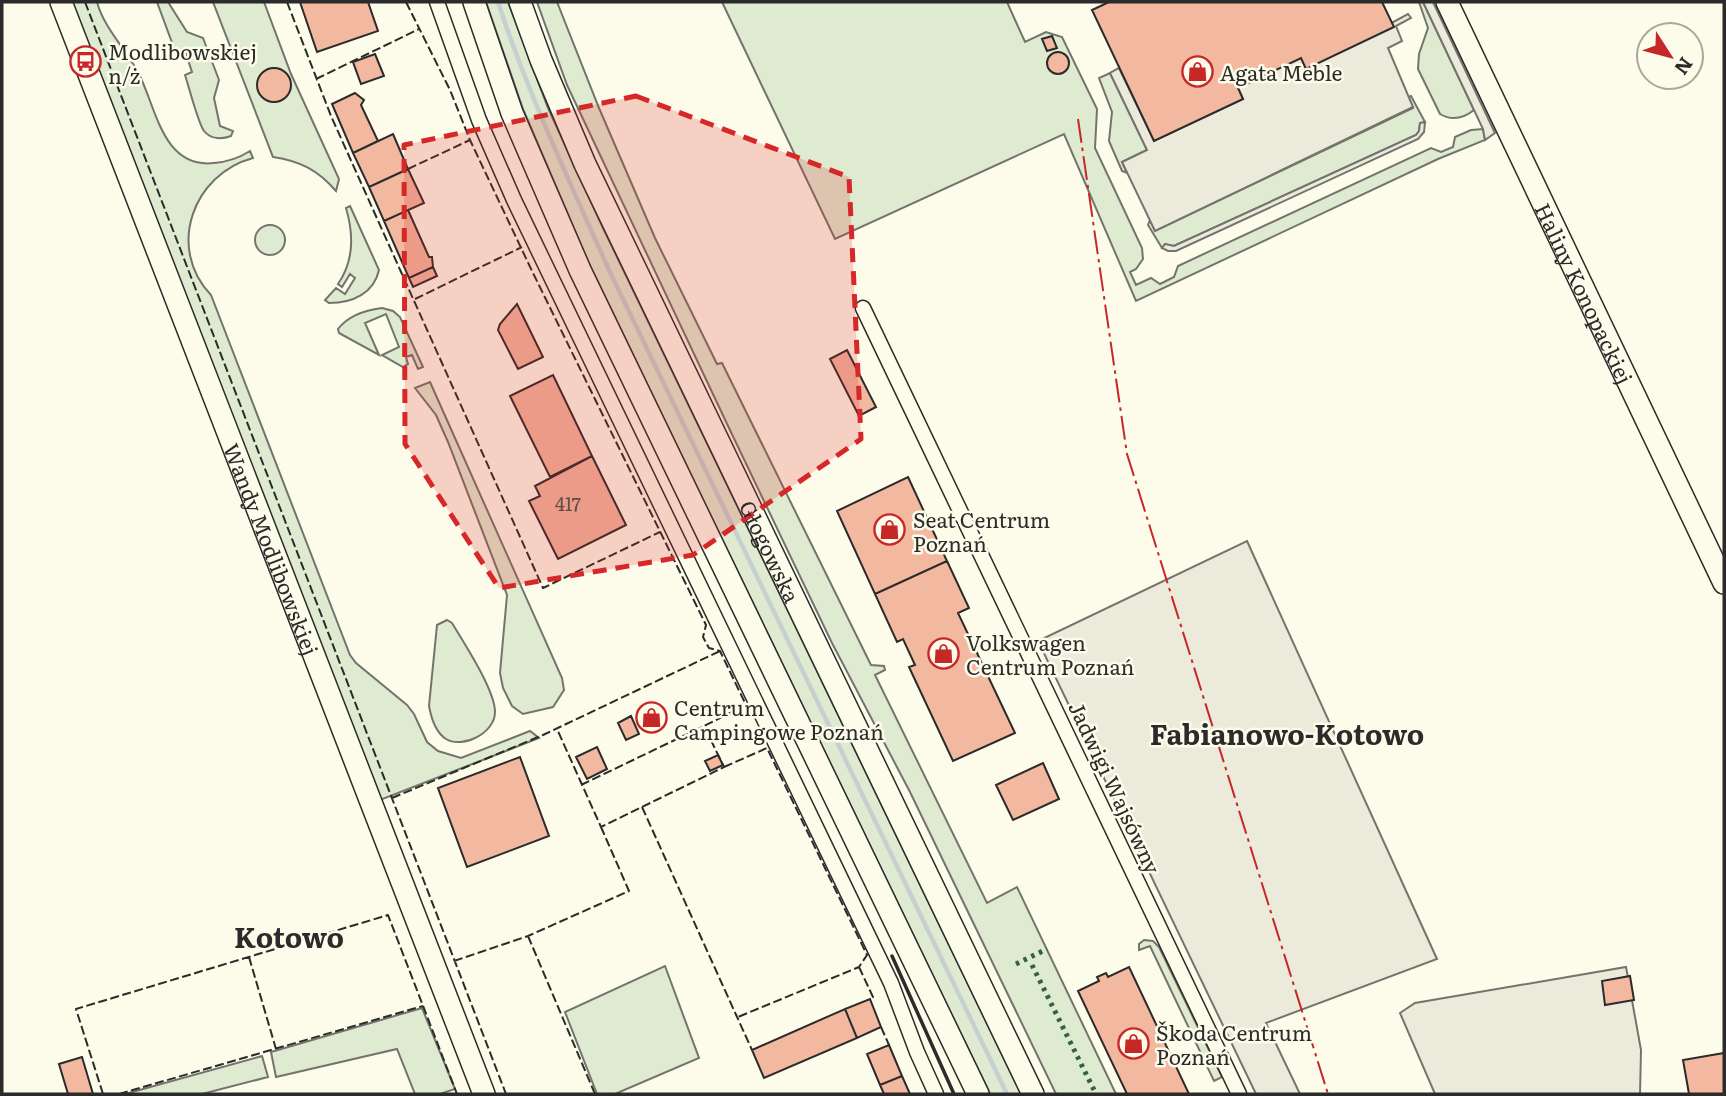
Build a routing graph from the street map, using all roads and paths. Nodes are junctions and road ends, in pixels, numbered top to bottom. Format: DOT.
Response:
graph roads {
  1 [pos="61,2"];
  2 [pos="437,2"];
  3 [pos="474,2"];
  4 [pos="520,2"];
  5 [pos="1447,2"];
  6 [pos="863,308"];
  7 [pos="1724,583"];
  8 [pos="484,1094"];
  9 [pos="936,1094"];
  10 [pos="978,1094"];
  11 [pos="1033,1094"];
  12 [pos="1239,1094"];
  1 -- 8 [label="main road, Wandy Modlibowskiej"];
  2 -- 9 [label="street"];
  3 -- 10 [label="main road"];
  4 -- 11 [label="main road, Głogowska"];
  5 -- 7 [label="main road, Haliny Konopackiej"];
  6 -- 12 [label="street, Jadwigi Wajsówny"];
}
